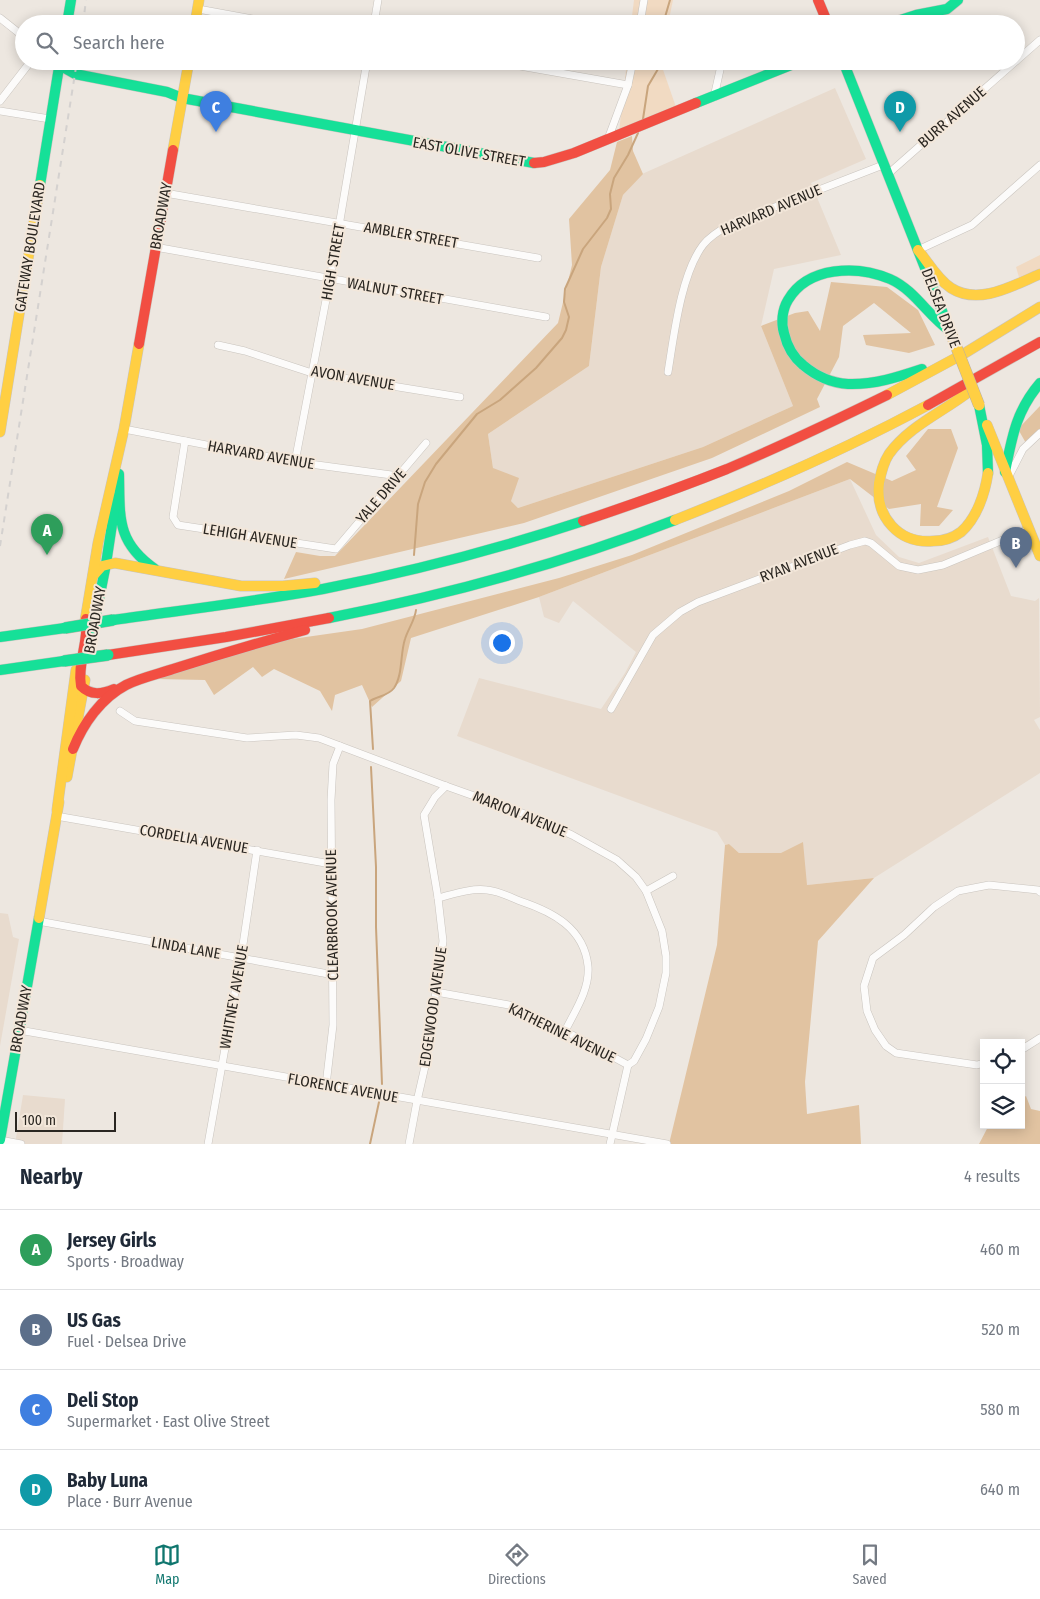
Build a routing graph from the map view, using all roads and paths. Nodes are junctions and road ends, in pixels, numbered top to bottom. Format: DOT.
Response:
graph roads {
  1 [pos="71,0"];
  2 [pos="378,0"];
  3 [pos="644,0"];
  4 [pos="818,0"];
  5 [pos="958,0"];
  6 [pos="199,5"];
  7 [pos="68,15"];
  8 [pos="242,15"];
  9 [pos="376,15"];
  10 [pos="642,15"];
  11 [pos="824,15"];
  12 [pos="916,15"];
  13 [pos="0,18"];
  14 [pos="15,30"];
  15 [pos="1040,40"];
  16 [pos="1025,53"];
  17 [pos="24,70"];
  18 [pos="57,70"];
  19 [pos="69,70"];
  20 [pos="187,70"];
  21 [pos="365,70"];
  22 [pos="541,70"];
  23 [pos="631,70"];
  24 [pos="720,70"];
  25 [pos="778,70"];
  26 [pos="846,70"];
  27 [pos="1005,70"];
  28 [pos="628,86"];
  29 [pos="714,96"];
  30 [pos="182,98"];
  31 [pos="0,101"];
  32 [pos="0,111"];
  33 [pos="50,119"];
  34 [pos="355,131"];
  35 [pos="608,139"];
  36 [pos="1040,165"];
  37 [pos="885,169"];
  38 [pos="165,193"];
  39 [pos="340,223"];
  40 [pos="155,247"];
  41 [pos="918,250"];
  42 [pos="538,258"];
  43 [pos="1040,274"];
  44 [pos="330,279"];
  45 [pos="1040,308"];
  46 [pos="546,317"];
  47 [pos="950,331"];
  48 [pos="1040,342"];
  49 [pos="218,345"];
  50 [pos="955,358"];
  51 [pos="668,372"];
  52 [pos="990,372"];
  53 [pos="312,373"];
  54 [pos="1040,383"];
  55 [pos="460,396"];
  56 [pos="2,402"];
  57 [pos="979,405"];
  58 [pos="124,429"];
  59 [pos="0,432"];
  60 [pos="1040,433"];
  61 [pos="185,441"];
  62 [pos="426,443"];
  63 [pos="295,462"];
  64 [pos="119,474"];
  65 [pos="1006,475"];
  66 [pos="399,476"];
  67 [pos="1029,529"];
  68 [pos="336,549"];
  69 [pos="1040,556"];
  70 [pos="106,564"];
  71 [pos="164,573"];
  72 [pos="392,574"];
  73 [pos="92,576"];
  74 [pos="419,599"];
  75 [pos="86,619"];
  76 [pos="0,637"];
  77 [pos="4,670"];
  78 [pos="126,684"];
  79 [pos="83,689"];
  80 [pos="611,709"];
  81 [pos="120,711"];
  82 [pos="340,746"];
  83 [pos="73,749"];
  84 [pos="446,786"];
  85 [pos="57,813"];
  86 [pos="258,850"];
  87 [pos="331,864"];
  88 [pos="673,876"];
  89 [pos="646,891"];
  90 [pos="1040,892"];
  91 [pos="438,898"];
  92 [pos="38,921"];
  93 [pos="241,958"];
  94 [pos="334,975"];
  95 [pos="436,992"];
  96 [pos="19,1030"];
  97 [pos="565,1031"];
  98 [pos="1040,1038"];
  99 [pos="1025,1047"];
  100 [pos="980,1064"];
  101 [pos="628,1065"];
  102 [pos="221,1066"];
  103 [pos="326,1085"];
  104 [pos="417,1101"];
  105 [pos="612,1134"];
  106 [pos="0,1140"];
  107 [pos="21,1144"];
  108 [pos="208,1144"];
  109 [pos="409,1144"];
  110 [pos="610,1144"];
  111 [pos="667,1144"];
  1 -- 7 [label="main road"];
  2 -- 9 [label="street"];
  3 -- 10 [label="street"];
  4 -- 11 [label="main road"];
  5 -- 12 [label="main road"];
  6 -- 8 [label="street"];
  13 -- 14 [label="street"];
  15 -- 16 [label="street, BURR AVENUE"];
  17 -- 31 [label="street"];
  18 -- 33 [label="main road, GATEWAY BOULEVARD"];
  19 -- 30 [label="main road, EAST OLIVE STREET"];
  20 -- 30 [label="main road, BROADWAY"];
  21 -- 34 [label="street, HIGH STREET"];
  22 -- 28 [label="street"];
  23 -- 28 [label="street"];
  24 -- 29 [label="street"];
  25 -- 29 [label="main road, EAST OLIVE STREET"];
  26 -- 37 [label="main road, DELSEA DRIVE"];
  27 -- 37 [label="street, BURR AVENUE"];
  28 -- 35 [label="street"];
  29 -- 35 [label="main road, EAST OLIVE STREET"];
  30 -- 34 [label="main road, EAST OLIVE STREET"];
  30 -- 38 [label="main road, BROADWAY"];
  32 -- 33 [label="street"];
  33 -- 56 [label="main road, GATEWAY BOULEVARD"];
  34 -- 35 [label="main road, EAST OLIVE STREET"];
  34 -- 39 [label="street, HIGH STREET"];
  36 -- 41 [label="street"];
  37 -- 41 [label="main road, DELSEA DRIVE"];
  37 -- 51 [label="street, HARVARD AVENUE"];
  38 -- 39 [label="street, AMBLER STREET"];
  38 -- 40 [label="main road, BROADWAY"];
  39 -- 42 [label="street, AMBLER STREET"];
  39 -- 44 [label="street, HIGH STREET"];
  40 -- 44 [label="street, WALNUT STREET"];
  40 -- 58 [label="main road, BROADWAY"];
  41 -- 43 [label="main road"];
  41 -- 47 [label="main road, DELSEA DRIVE"];
  44 -- 46 [label="street, WALNUT STREET"];
  44 -- 53 [label="street, HIGH STREET"];
  45 -- 50 [label="main road"];
  47 -- 50 [label="main road"];
  47 -- 57 [label="main road, DELSEA DRIVE, bridge"];
  48 -- 52 [label="main road"];
  49 -- 53 [label="street, AVON AVENUE"];
  50 -- 72 [label="main road"];
  52 -- 57 [label="main road"];
  52 -- 74 [label="main road"];
  53 -- 55 [label="street, AVON AVENUE"];
  53 -- 63 [label="street, HIGH STREET"];
  54 -- 65 [label="main road"];
  56 -- 59 [label="main road, GATEWAY BOULEVARD"];
  57 -- 65 [label="main road, DELSEA DRIVE"];
  58 -- 61 [label="street, HARVARD AVENUE"];
  58 -- 64 [label="main road, BROADWAY"];
  58 -- 73 [label="main road, BROADWAY"];
  60 -- 65 [label="street"];
  61 -- 63 [label="street, HARVARD AVENUE"];
  61 -- 68 [label="street, LEHIGH AVENUE"];
  62 -- 66 [label="street, YALE DRIVE"];
  63 -- 66 [label="street, HARVARD AVENUE"];
  64 -- 70 [label="main road, BROADWAY"];
  64 -- 71 [label="main road"];
  65 -- 67 [label="main road, DELSEA DRIVE"];
  66 -- 68 [label="street, YALE DRIVE"];
  67 -- 69 [label="main road, DELSEA DRIVE"];
  67 -- 80 [label="street, RYAN AVENUE"];
  70 -- 71 [label="main road"];
  70 -- 73 [label="main road"];
  70 -- 79 [label="main road, BROADWAY"];
  71 -- 72 [label="main road"];
  72 -- 76 [label="main road, bridge"];
  73 -- 75 [label="main road, BROADWAY"];
  74 -- 77 [label="main road, bridge"];
  74 -- 78 [label="main road"];
  75 -- 79 [label="main road"];
  75 -- 85 [label="main road, BROADWAY"];
  78 -- 79 [label="main road"];
  78 -- 83 [label="main road"];
  79 -- 83 [label="main road, BROADWAY"];
  81 -- 82 [label="street, MARION AVENUE"];
  82 -- 84 [label="street, MARION AVENUE"];
  82 -- 87 [label="street, CLEARBROOK AVENUE"];
  83 -- 85 [label="main road, BROADWAY"];
  84 -- 89 [label="street, MARION AVENUE"];
  84 -- 91 [label="street, EDGEWOOD AVENUE"];
  85 -- 86 [label="street, CORDELIA AVENUE"];
  85 -- 92 [label="main road, BROADWAY"];
  86 -- 87 [label="street, CORDELIA AVENUE"];
  86 -- 93 [label="street, WHITNEY AVENUE"];
  87 -- 94 [label="street, CLEARBROOK AVENUE"];
  88 -- 89 [label="street"];
  89 -- 101 [label="street, MARION AVENUE"];
  90 -- 100 [label="street"];
  91 -- 95 [label="street, EDGEWOOD AVENUE"];
  91 -- 97 [label="street"];
  92 -- 93 [label="street, LINDA LANE"];
  92 -- 96 [label="main road, BROADWAY"];
  93 -- 94 [label="street, LINDA LANE"];
  93 -- 102 [label="street, WHITNEY AVENUE"];
  94 -- 103 [label="street, CLEARBROOK AVENUE"];
  95 -- 97 [label="street, KATHERINE AVENUE"];
  95 -- 104 [label="street, EDGEWOOD AVENUE"];
  96 -- 102 [label="street, FLORENCE AVENUE"];
  96 -- 106 [label="main road, BROADWAY"];
  97 -- 101 [label="street, KATHERINE AVENUE"];
  98 -- 99 [label="street"];
  101 -- 105 [label="street, MARION AVENUE"];
  102 -- 103 [label="street, FLORENCE AVENUE"];
  102 -- 108 [label="street, WHITNEY AVENUE"];
  103 -- 104 [label="street, FLORENCE AVENUE"];
  104 -- 105 [label="street, FLORENCE AVENUE"];
  104 -- 109 [label="street, EDGEWOOD AVENUE"];
  105 -- 110 [label="street, MARION AVENUE"];
  105 -- 111 [label="street, FLORENCE AVENUE"];
  106 -- 107 [label="street"];
}
